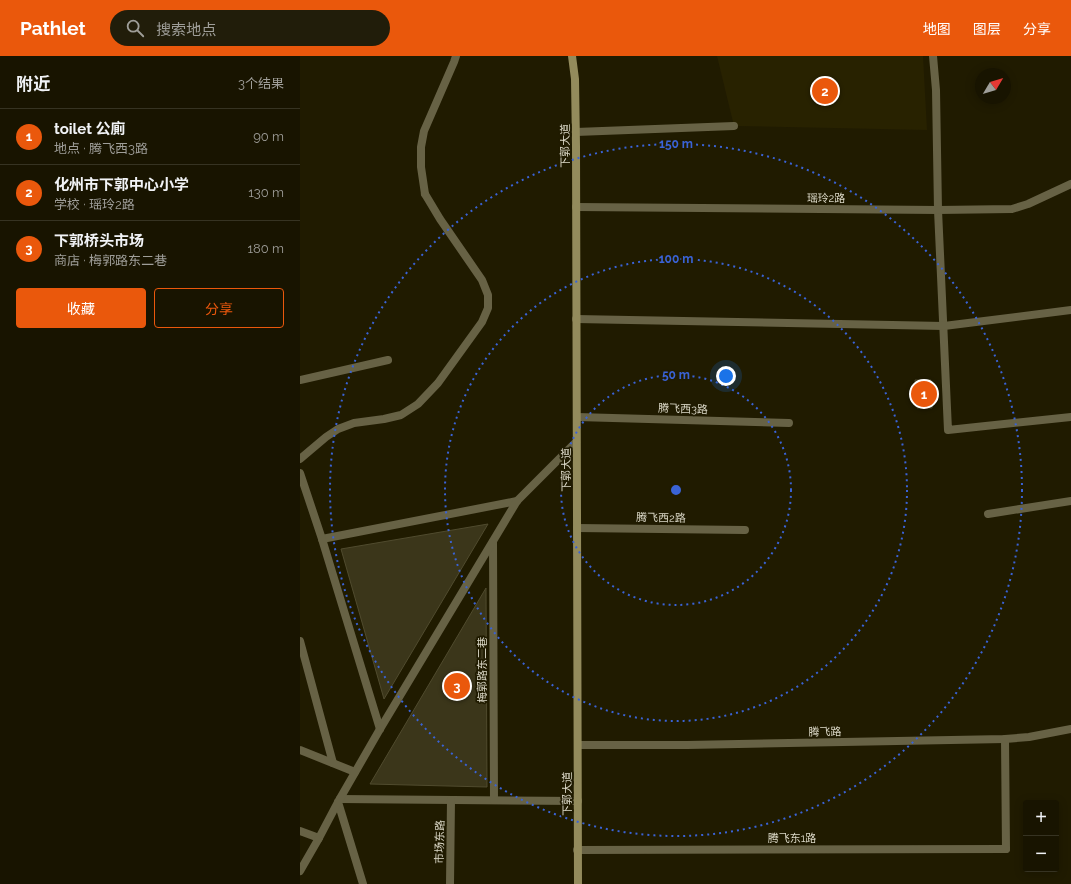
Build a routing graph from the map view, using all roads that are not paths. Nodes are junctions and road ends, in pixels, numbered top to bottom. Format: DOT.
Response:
graph roads {
  1 [pos="456,56"];
  2 [pos="572,56"];
  3 [pos="932,56"];
  4 [pos="734,126"];
  5 [pos="576,132"];
  6 [pos="1071,184"];
  7 [pos="576,207"];
  8 [pos="938,210"];
  9 [pos="1071,310"];
  10 [pos="576,319"];
  11 [pos="944,326"];
  12 [pos="388,360"];
  13 [pos="300,380"];
  14 [pos="577,417"];
  15 [pos="1071,417"];
  16 [pos="789,423"];
  17 [pos="576,442"];
  18 [pos="300,459"];
  19 [pos="300,473"];
  20 [pos="517,501"];
  21 [pos="1071,501"];
  22 [pos="988,514"];
  23 [pos="577,528"];
  24 [pos="745,530"];
  25 [pos="322,539"];
  26 [pos="493,541"];
  27 [pos="300,641"];
  28 [pos="380,729"];
  29 [pos="1071,729"];
  30 [pos="1005,739"];
  31 [pos="578,745"];
  32 [pos="300,750"];
  33 [pos="333,763"];
  34 [pos="355,772"];
  35 [pos="451,800"];
  36 [pos="494,800"];
  37 [pos="339,801"];
  38 [pos="578,801"];
  39 [pos="300,831"];
  40 [pos="319,838"];
  41 [pos="577,850"];
  42 [pos="300,871"];
  43 [pos="363,884"];
  44 [pos="450,884"];
  45 [pos="578,884"];
  1 -- 18 [label="street"];
  2 -- 5 [label="main road, 下郭大道"];
  3 -- 8 [label="street"];
  4 -- 5 [label="street"];
  5 -- 7 [label="main road, 下郭大道"];
  6 -- 8 [label="street, 瑶玲2路"];
  7 -- 8 [label="street, 瑶玲2路"];
  7 -- 10 [label="main road, 下郭大道"];
  8 -- 11 [label="street"];
  9 -- 11 [label="street"];
  10 -- 11 [label="street"];
  10 -- 14 [label="main road, 下郭大道"];
  11 -- 15 [label="street"];
  12 -- 13 [label="street"];
  14 -- 16 [label="street, 腾飞西3路"];
  14 -- 17 [label="main road, 下郭大道"];
  17 -- 20 [label="street"];
  17 -- 23 [label="main road, 下郭大道"];
  19 -- 25 [label="street"];
  20 -- 25 [label="street"];
  20 -- 26 [label="street"];
  21 -- 22 [label="street"];
  23 -- 24 [label="street, 腾飞西2路"];
  23 -- 31 [label="main road, 下郭大道"];
  25 -- 28 [label="street"];
  26 -- 28 [label="street"];
  26 -- 36 [label="street, 梅郭路东二巷"];
  27 -- 33 [label="street"];
  28 -- 34 [label="street"];
  29 -- 30 [label="street, 腾飞路"];
  30 -- 31 [label="street, 腾飞路"];
  30 -- 41 [label="street, 腾飞东1路"];
  31 -- 38 [label="main road, 下郭大道"];
  32 -- 33 [label="street"];
  33 -- 34 [label="street"];
  34 -- 37 [label="street"];
  35 -- 36 [label="street"];
  35 -- 37 [label="street"];
  35 -- 44 [label="street, 市场东路"];
  36 -- 38 [label="street"];
  37 -- 40 [label="street"];
  37 -- 43 [label="street"];
  38 -- 41 [label="main road, 下郭大道"];
  39 -- 40 [label="street"];
  40 -- 42 [label="street"];
  41 -- 45 [label="main road, 下郭大道"];
}
